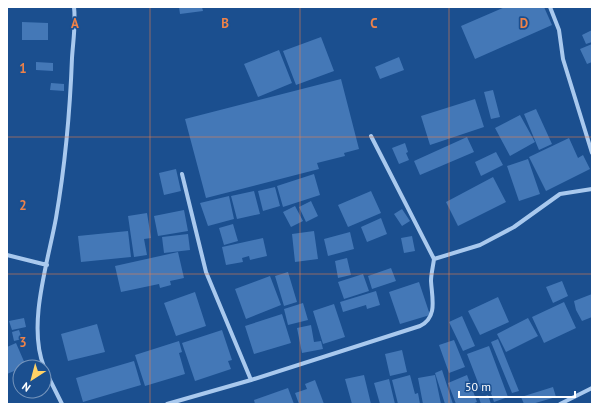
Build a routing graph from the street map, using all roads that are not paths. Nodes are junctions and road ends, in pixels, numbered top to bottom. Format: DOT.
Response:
graph roads {
  1 [pos="74,7"];
  2 [pos="550,7"];
  3 [pos="370,136"];
  4 [pos="592,153"];
  5 [pos="182,174"];
  6 [pos="592,189"];
  7 [pos="7,255"];
  8 [pos="434,259"];
  9 [pos="47,265"];
  10 [pos="41,359"];
  11 [pos="251,380"];
  12 [pos="52,384"];
  13 [pos="592,388"];
  14 [pos="62,404"];
  15 [pos="167,404"];
  16 [pos="560,404"];
  1 -- 9 [label="street"];
  2 -- 4 [label="street"];
  3 -- 8 [label="street"];
  5 -- 11 [label="street"];
  6 -- 8 [label="street"];
  7 -- 9 [label="street"];
  8 -- 11 [label="street"];
  9 -- 10 [label="street"];
  11 -- 15 [label="street"];
  12 -- 14 [label="street"];
  13 -- 16 [label="street"];
}
